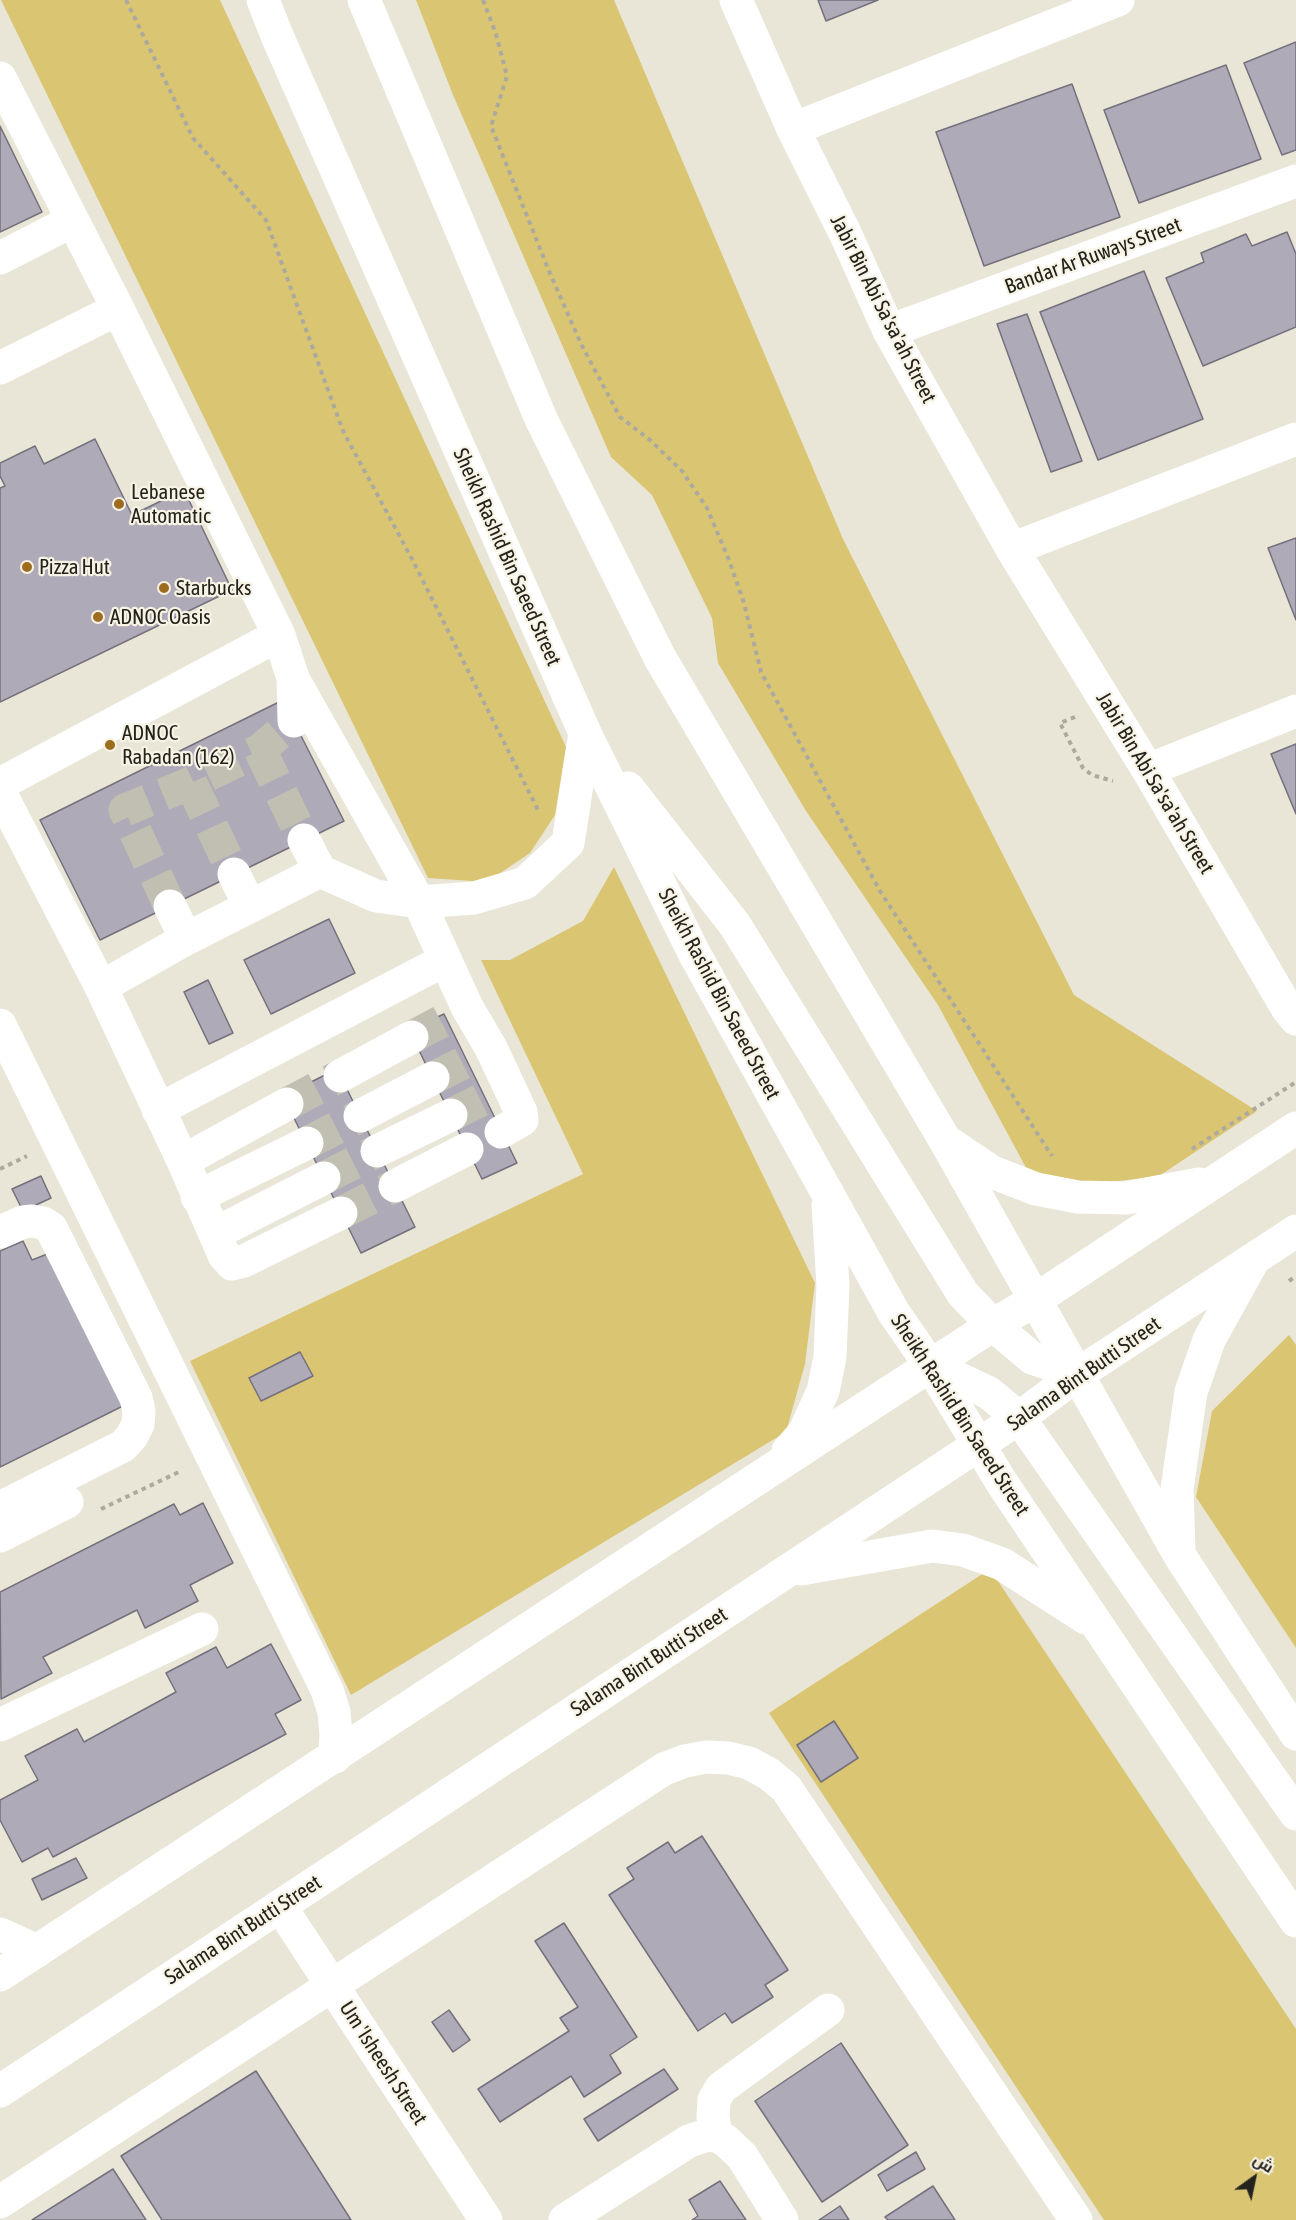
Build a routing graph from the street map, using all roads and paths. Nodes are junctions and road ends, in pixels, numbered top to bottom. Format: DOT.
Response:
graph roads {
  1 [pos="126,0"];
  2 [pos="263,0"];
  3 [pos="363,0"];
  4 [pos="483,0"];
  5 [pos="736,0"];
  6 [pos="1118,0"];
  7 [pos="0,79"];
  8 [pos="793,129"];
  9 [pos="1296,180"];
  10 [pos="72,221"];
  11 [pos="0,258"];
  12 [pos="118,309"];
  13 [pos="889,331"];
  14 [pos="0,369"];
  15 [pos="1296,438"];
  16 [pos="1012,549"];
  17 [pos="279,635"];
  18 [pos="293,678"];
  19 [pos="1296,711"];
  20 [pos="294,721"];
  21 [pos="585,733"];
  22 [pos="1148,770"];
  23 [pos="0,784"];
  24 [pos="0,792"];
  25 [pos="539,814"];
  26 [pos="304,840"];
  27 [pos="320,871"];
  28 [pos="234,874"];
  29 [pos="419,902"];
  30 [pos="170,906"];
  31 [pos="250,908"];
  32 [pos="186,939"];
  33 [pos="446,960"];
  34 [pos="101,987"];
  35 [pos="1296,1019"];
  36 [pos="0,1025"];
  37 [pos="412,1037"];
  38 [pos="340,1076"];
  39 [pos="433,1078"];
  40 [pos="1296,1082"];
  41 [pos="287,1104"];
  42 [pos="158,1110"];
  43 [pos="451,1115"];
  44 [pos="360,1116"];
  45 [pos="1296,1128"];
  46 [pos="501,1132"];
  47 [pos="946,1142"];
  48 [pos="307,1143"];
  49 [pos="467,1149"];
  50 [pos="377,1151"];
  51 [pos="1184,1155"];
  52 [pos="183,1161"];
  53 [pos="324,1178"];
  54 [pos="1221,1178"];
  55 [pos="394,1186"];
  56 [pos="827,1194"];
  57 [pos="197,1197"];
  58 [pos="1078,1197"];
  59 [pos="341,1213"];
  60 [pos="1296,1231"];
  61 [pos="0,1232"];
  62 [pos="216,1233"];
  63 [pos="1254,1259"];
  64 [pos="1035,1300"];
  65 [pos="993,1325"];
  66 [pos="930,1365"];
  67 [pos="1078,1374"];
  68 [pos="1019,1418"];
  69 [pos="979,1445"];
  70 [pos="212,1456"];
  71 [pos="771,1470"];
  72 [pos="81,1507"];
  73 [pos="0,1508"];
  74 [pos="0,1536"];
  75 [pos="1180,1556"];
  76 [pos="785,1573"];
  77 [pos="1096,1624"];
  78 [pos="202,1629"];
  79 [pos="0,1725"];
  80 [pos="1296,1734"];
  81 [pos="335,1757"];
  82 [pos="1296,1814"];
  83 [pos="280,1906"];
  84 [pos="1296,1922"];
  85 [pos="0,1934"];
  86 [pos="37,1951"];
  87 [pos="0,1975"];
  88 [pos="332,1985"];
  89 [pos="828,2010"];
  90 [pos="0,2091"];
  91 [pos="716,2136"];
  92 [pos="0,2202"];
  93 [pos="486,2220"];
  94 [pos="565,2220"];
  95 [pos="782,2220"];
  96 [pos="1076,2220"];
  1 -- 25 [label="path"];
  2 -- 21 [label="main road, Sheikh Rashid Bin Saeed Street"];
  3 -- 47 [label="main road"];
  4 -- 58 [label="path"];
  5 -- 8 [label="main road, Jabir Bin Abi Sa'sa'ah Street"];
  6 -- 8 [label="main road"];
  7 -- 10 [label="main road"];
  8 -- 13 [label="main road, Jabir Bin Abi Sa'sa'ah Street"];
  9 -- 13 [label="main road, Bandar Ar Ruways Street"];
  10 -- 11 [label="main road"];
  10 -- 12 [label="main road"];
  12 -- 14 [label="main road"];
  12 -- 17 [label="main road"];
  13 -- 16 [label="main road, Jabir Bin Abi Sa'sa'ah Street"];
  15 -- 16 [label="main road"];
  16 -- 22 [label="main road, Jabir Bin Abi Sa'sa'ah Street"];
  17 -- 18 [label="main road"];
  17 -- 23 [label="main road"];
  18 -- 20 [label="main road"];
  18 -- 29 [label="main road"];
  19 -- 22 [label="main road"];
  21 -- 29 [label="main road"];
  21 -- 56 [label="main road, Sheikh Rashid Bin Saeed Street"];
  21 -- 65 [label="main road"];
  22 -- 35 [label="main road, Jabir Bin Abi Sa'sa'ah Street"];
  24 -- 34 [label="main road"];
  26 -- 27 [label="main road"];
  27 -- 29 [label="main road"];
  27 -- 31 [label="main road"];
  28 -- 31 [label="main road"];
  29 -- 33 [label="main road"];
  30 -- 32 [label="main road"];
  31 -- 32 [label="main road"];
  32 -- 34 [label="main road"];
  33 -- 42 [label="main road"];
  33 -- 46 [label="main road"];
  34 -- 42 [label="main road"];
  36 -- 70 [label="main road"];
  37 -- 38 [label="main road"];
  39 -- 44 [label="main road"];
  40 -- 51 [label="path"];
  41 -- 52 [label="main road"];
  42 -- 52 [label="main road"];
  43 -- 50 [label="main road"];
  45 -- 54 [label="main road"];
  47 -- 58 [label="main road"];
  47 -- 64 [label="main road"];
  48 -- 57 [label="main road"];
  49 -- 55 [label="main road"];
  52 -- 57 [label="main road"];
  53 -- 62 [label="main road"];
  54 -- 58 [label="main road"];
  54 -- 64 [label="main road"];
  56 -- 66 [label="main road, Sheikh Rashid Bin Saeed Street"];
  56 -- 71 [label="main road"];
  57 -- 62 [label="main road"];
  59 -- 62 [label="main road"];
  60 -- 63 [label="main road, Salama Bint Butti Street"];
  61 -- 73 [label="main road"];
  63 -- 67 [label="main road, Salama Bint Butti Street"];
  63 -- 75 [label="main road"];
  64 -- 65 [label="main road"];
  64 -- 67 [label="main road"];
  65 -- 66 [label="main road"];
  65 -- 67 [label="main road"];
  66 -- 68 [label="main road"];
  66 -- 69 [label="main road, Sheikh Rashid Bin Saeed Street"];
  66 -- 71 [label="main road"];
  67 -- 68 [label="main road, Salama Bint Butti Street"];
  67 -- 75 [label="main road"];
  68 -- 69 [label="main road, Salama Bint Butti Street"];
  68 -- 82 [label="main road"];
  69 -- 76 [label="main road, Salama Bint Butti Street"];
  69 -- 77 [label="main road, Sheikh Rashid Bin Saeed Street"];
  70 -- 72 [label="path"];
  70 -- 81 [label="main road"];
  71 -- 81 [label="main road"];
  72 -- 74 [label="main road"];
  75 -- 80 [label="main road"];
  76 -- 77 [label="main road"];
  76 -- 83 [label="main road, Salama Bint Butti Street"];
  77 -- 84 [label="main road, Sheikh Rashid Bin Saeed Street"];
  78 -- 79 [label="main road"];
  81 -- 86 [label="main road"];
  83 -- 88 [label="main road, Um 'Isheesh Street"];
  83 -- 90 [label="main road, Salama Bint Butti Street"];
  85 -- 86 [label="main road"];
  86 -- 87 [label="main road"];
  88 -- 92 [label="main road"];
  88 -- 93 [label="main road, Um 'Isheesh Street"];
  88 -- 96 [label="main road"];
  89 -- 91 [label="main road"];
  91 -- 94 [label="main road"];
  91 -- 95 [label="main road"];
}
